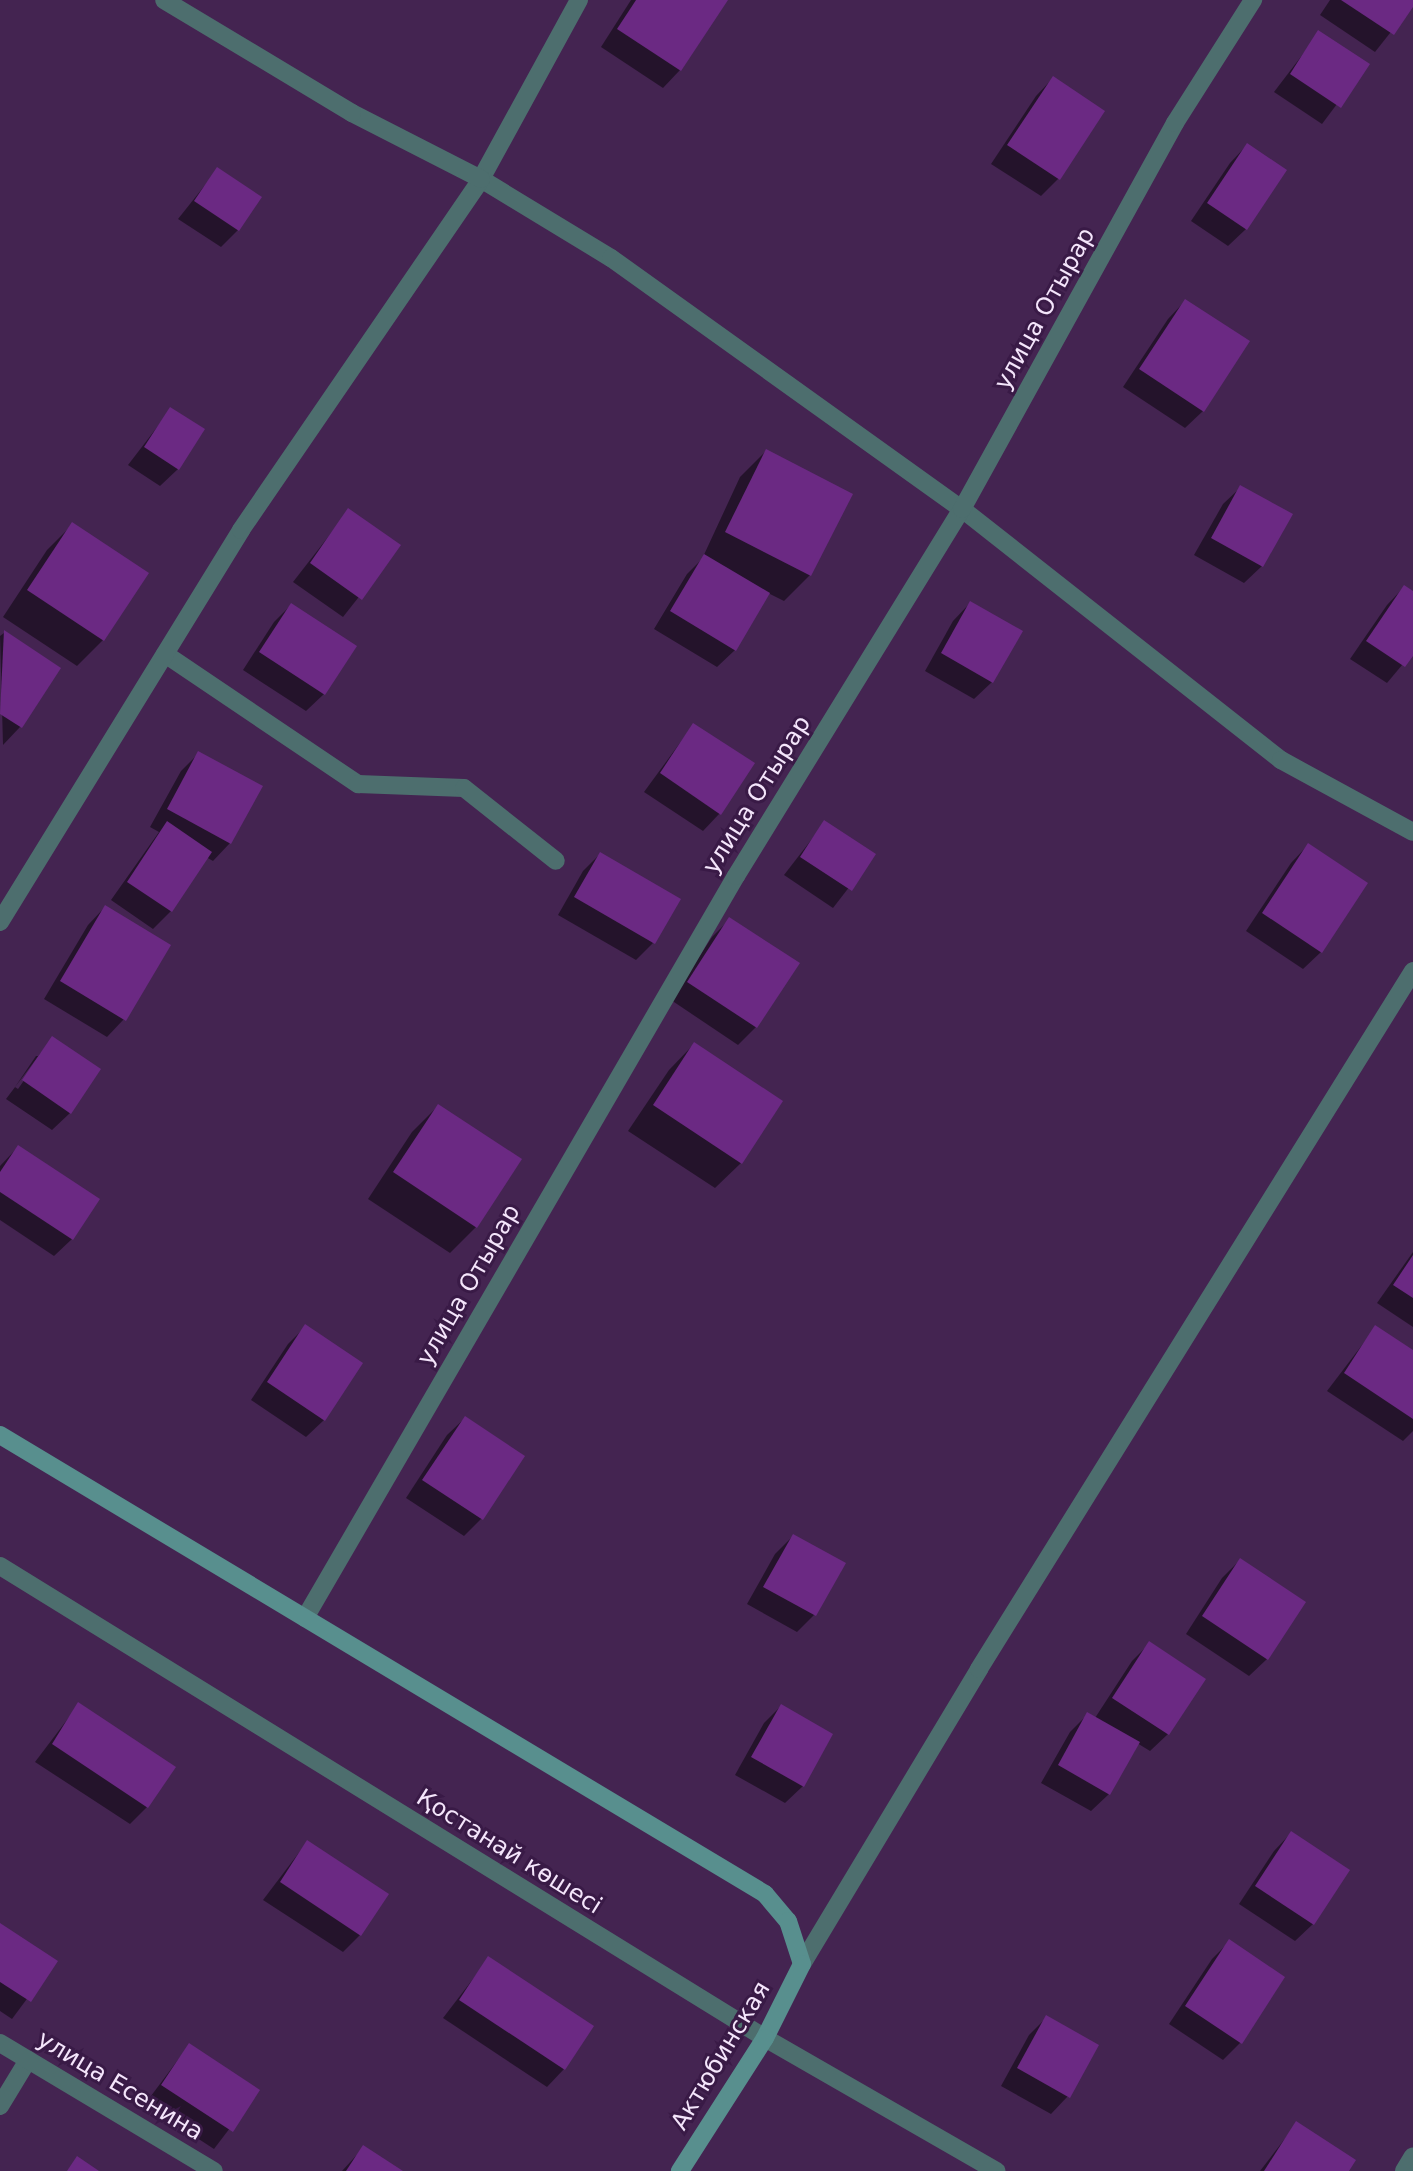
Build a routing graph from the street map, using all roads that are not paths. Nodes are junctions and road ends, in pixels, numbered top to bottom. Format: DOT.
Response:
graph roads {
  1 [pos="164,0"];
  2 [pos="579,0"];
  3 [pos="1252,0"];
  4 [pos="481,180"];
  5 [pos="962,509"];
  6 [pos="165,654"];
  7 [pos="1413,832"];
  8 [pos="556,860"];
  9 [pos="0,922"];
  10 [pos="1413,971"];
  11 [pos="0,1435"];
  12 [pos="0,1566"];
  13 [pos="304,1618"];
  14 [pos="802,1964"];
  15 [pos="765,2038"];
  16 [pos="0,2043"];
  17 [pos="28,2060"];
  18 [pos="0,2106"];
  19 [pos="1413,2156"];
  20 [pos="214,2171"];
  21 [pos="680,2171"];
  22 [pos="996,2171"];
  23 [pos="1404,2171"];
  1 -- 4 [label="street"];
  2 -- 4 [label="street"];
  3 -- 5 [label="street, улица Отырар"];
  4 -- 5 [label="street"];
  4 -- 6 [label="street"];
  5 -- 7 [label="street"];
  5 -- 13 [label="street, улица Отырар"];
  6 -- 8 [label="street"];
  6 -- 9 [label="street"];
  10 -- 14 [label="street"];
  11 -- 13 [label="street"];
  12 -- 15 [label="street, Қостанай көшесі"];
  13 -- 14 [label="street"];
  14 -- 15 [label="street, Актюбинская"];
  15 -- 21 [label="street, Актюбинская"];
  15 -- 22 [label="street, Қостанай көшесі"];
  16 -- 17 [label="street, улица Есенина"];
  17 -- 18 [label="street"];
  17 -- 20 [label="street, улица Есенина"];
  19 -- 23 [label="street"];
}
